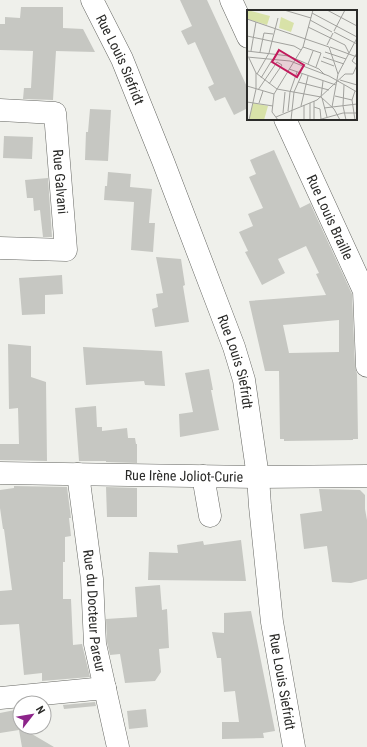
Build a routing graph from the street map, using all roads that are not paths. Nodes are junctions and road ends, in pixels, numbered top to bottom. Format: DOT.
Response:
graph roads {
  1 [pos="92,0"];
  2 [pos="231,0"];
  3 [pos="247,35"];
  4 [pos="0,110"];
  5 [pos="285,120"];
  6 [pos="0,248"];
  7 [pos="367,366"];
  8 [pos="0,473"];
  9 [pos="78,474"];
  10 [pos="203,476"];
  11 [pos="367,476"];
  12 [pos="258,477"];
  13 [pos="210,516"];
  14 [pos="105,688"];
  15 [pos="0,698"];
  16 [pos="118,747"];
  17 [pos="294,747"];
  1 -- 12 [label="street, Rue Louis Siefridt"];
  2 -- 3 [label="street"];
  4 -- 6 [label="street, Rue Galvani"];
  5 -- 7 [label="street, Rue Louis Braille"];
  8 -- 9 [label="street, Rue Irène Joliot-Curie"];
  9 -- 10 [label="street, Rue Irène Joliot-Curie"];
  9 -- 14 [label="street, Rue du Docteur Pareur"];
  10 -- 12 [label="street, Rue Irène Joliot-Curie"];
  10 -- 13 [label="street"];
  11 -- 12 [label="street, Rue Irène Joliot-Curie"];
  12 -- 17 [label="street, Rue Louis Siefridt"];
  14 -- 15 [label="street"];
  14 -- 16 [label="street, Rue du Docteur Pareur"];
}
